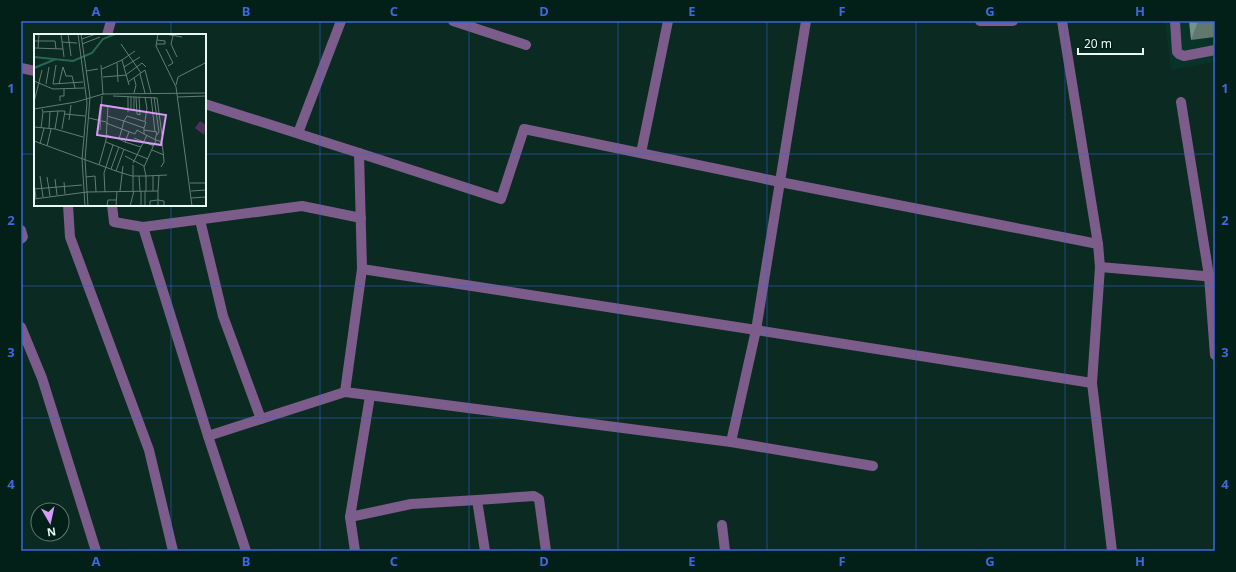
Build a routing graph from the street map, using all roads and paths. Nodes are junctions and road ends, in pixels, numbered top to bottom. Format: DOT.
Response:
graph roads {
  1 [pos="111,21"];
  2 [pos="341,21"];
  3 [pos="453,21"];
  4 [pos="668,21"];
  5 [pos="806,21"];
  6 [pos="980,21"];
  7 [pos="1013,21"];
  8 [pos="1062,21"];
  9 [pos="1175,21"];
  10 [pos="108,34"];
  11 [pos="526,45"];
  12 [pos="1215,50"];
  13 [pos="21,68"];
  14 [pos="34,71"];
  15 [pos="1181,102"];
  16 [pos="206,104"];
  17 [pos="298,133"];
  18 [pos="359,153"];
  19 [pos="641,153"];
  20 [pos="780,182"];
  21 [pos="68,206"];
  22 [pos="112,206"];
  23 [pos="361,218"];
  24 [pos="200,220"];
  25 [pos="143,227"];
  26 [pos="21,230"];
  27 [pos="21,239"];
  28 [pos="1098,244"];
  29 [pos="1100,267"];
  30 [pos="362,269"];
  31 [pos="1212,276"];
  32 [pos="21,327"];
  33 [pos="756,330"];
  34 [pos="1215,355"];
  35 [pos="1092,383"];
  36 [pos="345,392"];
  37 [pos="370,396"];
  38 [pos="261,419"];
  39 [pos="208,436"];
  40 [pos="731,442"];
  41 [pos="874,466"];
  42 [pos="477,500"];
  43 [pos="350,516"];
  44 [pos="722,525"];
  45 [pos="96,551"];
  46 [pos="173,551"];
  47 [pos="246,551"];
  48 [pos="355,551"];
  49 [pos="486,551"];
  50 [pos="546,551"];
  51 [pos="725,551"];
  52 [pos="1112,551"];
  1 -- 10 [label="street"];
  2 -- 17 [label="street"];
  3 -- 11 [label="street"];
  4 -- 19 [label="street"];
  5 -- 20 [label="street"];
  6 -- 7 [label="street"];
  8 -- 28 [label="street"];
  9 -- 12 [label="street"];
  13 -- 14 [label="street"];
  15 -- 31 [label="street"];
  16 -- 17 [label="street"];
  17 -- 18 [label="street"];
  18 -- 19 [label="street"];
  18 -- 23 [label="street"];
  19 -- 20 [label="street"];
  20 -- 28 [label="street"];
  20 -- 33 [label="street"];
  21 -- 46 [label="street"];
  22 -- 25 [label="street"];
  23 -- 24 [label="street"];
  23 -- 30 [label="street"];
  24 -- 25 [label="street"];
  24 -- 38 [label="street"];
  25 -- 39 [label="street"];
  26 -- 27 [label="street"];
  28 -- 29 [label="street"];
  29 -- 31 [label="street"];
  29 -- 35 [label="street"];
  30 -- 33 [label="street"];
  30 -- 36 [label="street"];
  31 -- 34 [label="street"];
  32 -- 45 [label="street"];
  33 -- 35 [label="street"];
  33 -- 40 [label="street"];
  35 -- 52 [label="street"];
  36 -- 37 [label="street"];
  36 -- 38 [label="street"];
  37 -- 40 [label="street"];
  37 -- 43 [label="street"];
  38 -- 39 [label="street"];
  39 -- 47 [label="street"];
  40 -- 41 [label="street"];
  42 -- 43 [label="street"];
  42 -- 49 [label="street"];
  42 -- 50 [label="street"];
  43 -- 48 [label="street"];
  44 -- 51 [label="street"];
}
